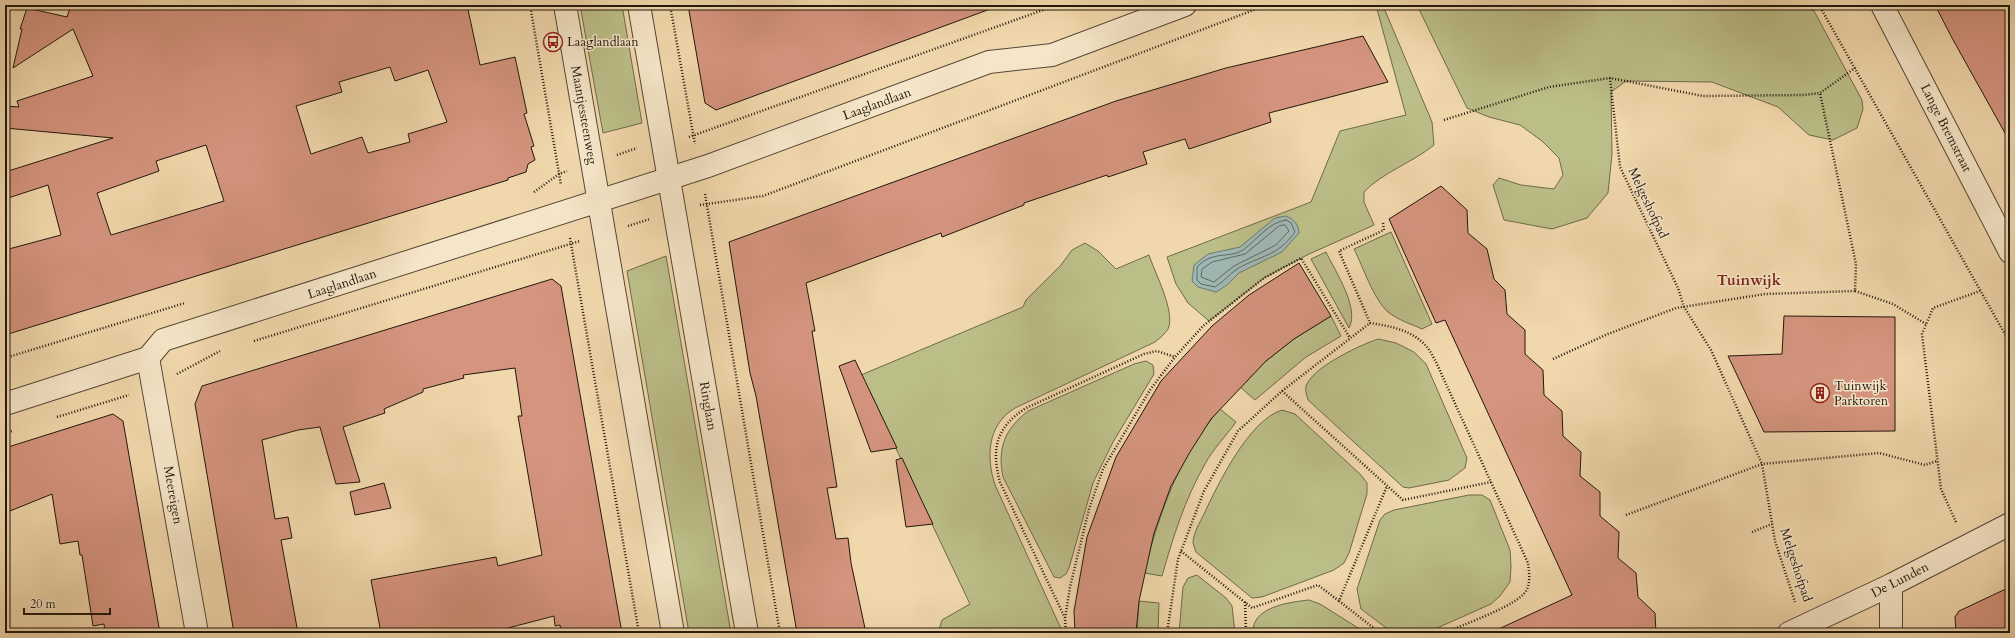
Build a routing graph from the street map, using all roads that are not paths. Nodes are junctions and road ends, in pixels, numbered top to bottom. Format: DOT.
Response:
graph roads {
  1 [pos="565,5"];
  2 [pos="639,5"];
  3 [pos="1185,5"];
  4 [pos="1882,5"];
  5 [pos="669,179"];
  6 [pos="600,202"];
  7 [pos="2010,252"];
  8 [pos="148,358"];
  9 [pos="5,404"];
  10 [pos="2010,524"];
  11 [pos="1891,585"];
  12 [pos="1798,629"];
  13 [pos="197,633"];
  14 [pos="673,633"];
  15 [pos="747,633"];
  16 [pos="1891,633"];
  1 -- 6 [label="street, Maantjessteenweg"];
  2 -- 5 [label="street"];
  3 -- 5 [label="street, Laaglandlaan"];
  4 -- 7 [label="street, Lange Bremstraat"];
  5 -- 6 [label="street, Laaglandlaan"];
  5 -- 15 [label="street, Ringlaan"];
  6 -- 8 [label="street, Laaglandlaan"];
  6 -- 14 [label="street"];
  8 -- 9 [label="street"];
  8 -- 13 [label="street, Meereigen"];
  10 -- 11 [label="street, De Lunden"];
  11 -- 12 [label="street, De Lunden"];
  11 -- 16 [label="street"];
}
